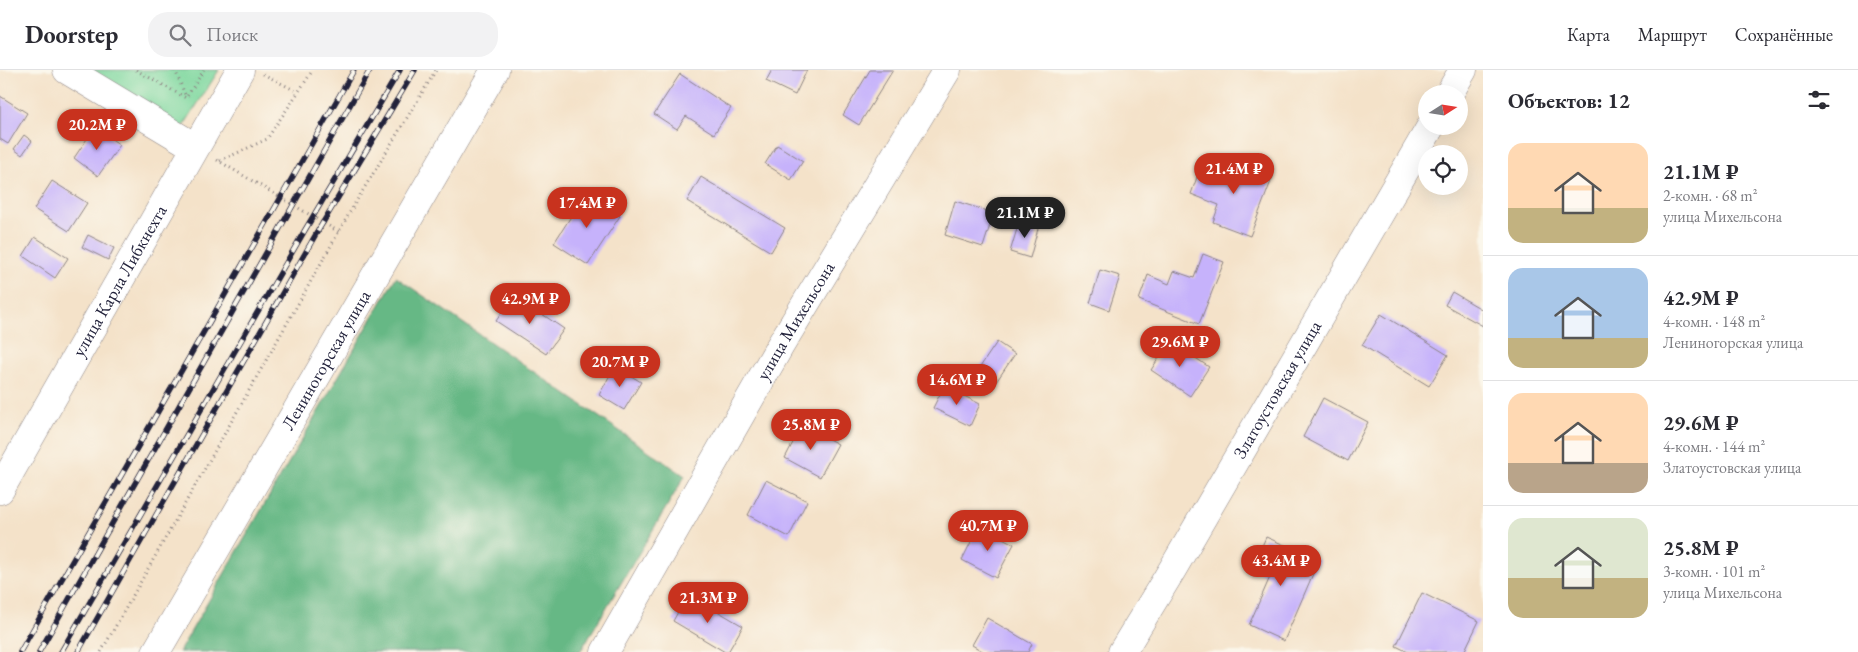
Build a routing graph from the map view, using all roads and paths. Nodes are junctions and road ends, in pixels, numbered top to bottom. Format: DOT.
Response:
graph roads {
  1 [pos="67,70"];
  2 [pos="136,70"];
  3 [pos="175,70"];
  4 [pos="204,70"];
  5 [pos="240,70"];
  6 [pos="256,70"];
  7 [pos="313,70"];
  8 [pos="436,70"];
  9 [pos="495,70"];
  10 [pos="947,70"];
  11 [pos="1463,70"];
  12 [pos="1454,85"];
  13 [pos="298,92"];
  14 [pos="186,98"];
  15 [pos="1426,135"];
  16 [pos="204,152"];
  17 [pos="219,161"];
  18 [pos="339,232"];
  19 [pos="0,490"];
  20 [pos="101,652"];
  21 [pos="156,652"];
  22 [pos="605,652"];
  23 [pos="1122,652"];
  1 -- 16 [label="street"];
  2 -- 14 [label="path"];
  3 -- 14 [label="path"];
  4 -- 14 [label="path"];
  5 -- 16 [label="street, улица Карла Либкнехта"];
  6 -- 13 [label="path"];
  7 -- 13 [label="path"];
  8 -- 18 [label="path"];
  9 -- 21 [label="street, Лениногорская улица"];
  10 -- 22 [label="street, улица Михельсона"];
  11 -- 12 [label="street"];
  13 -- 17 [label="path"];
  15 -- 23 [label="street, Златоустовская улица"];
  16 -- 17 [label="path"];
  16 -- 19 [label="street, улица Карла Либкнехта"];
  17 -- 18 [label="path"];
  18 -- 20 [label="path"];
}
